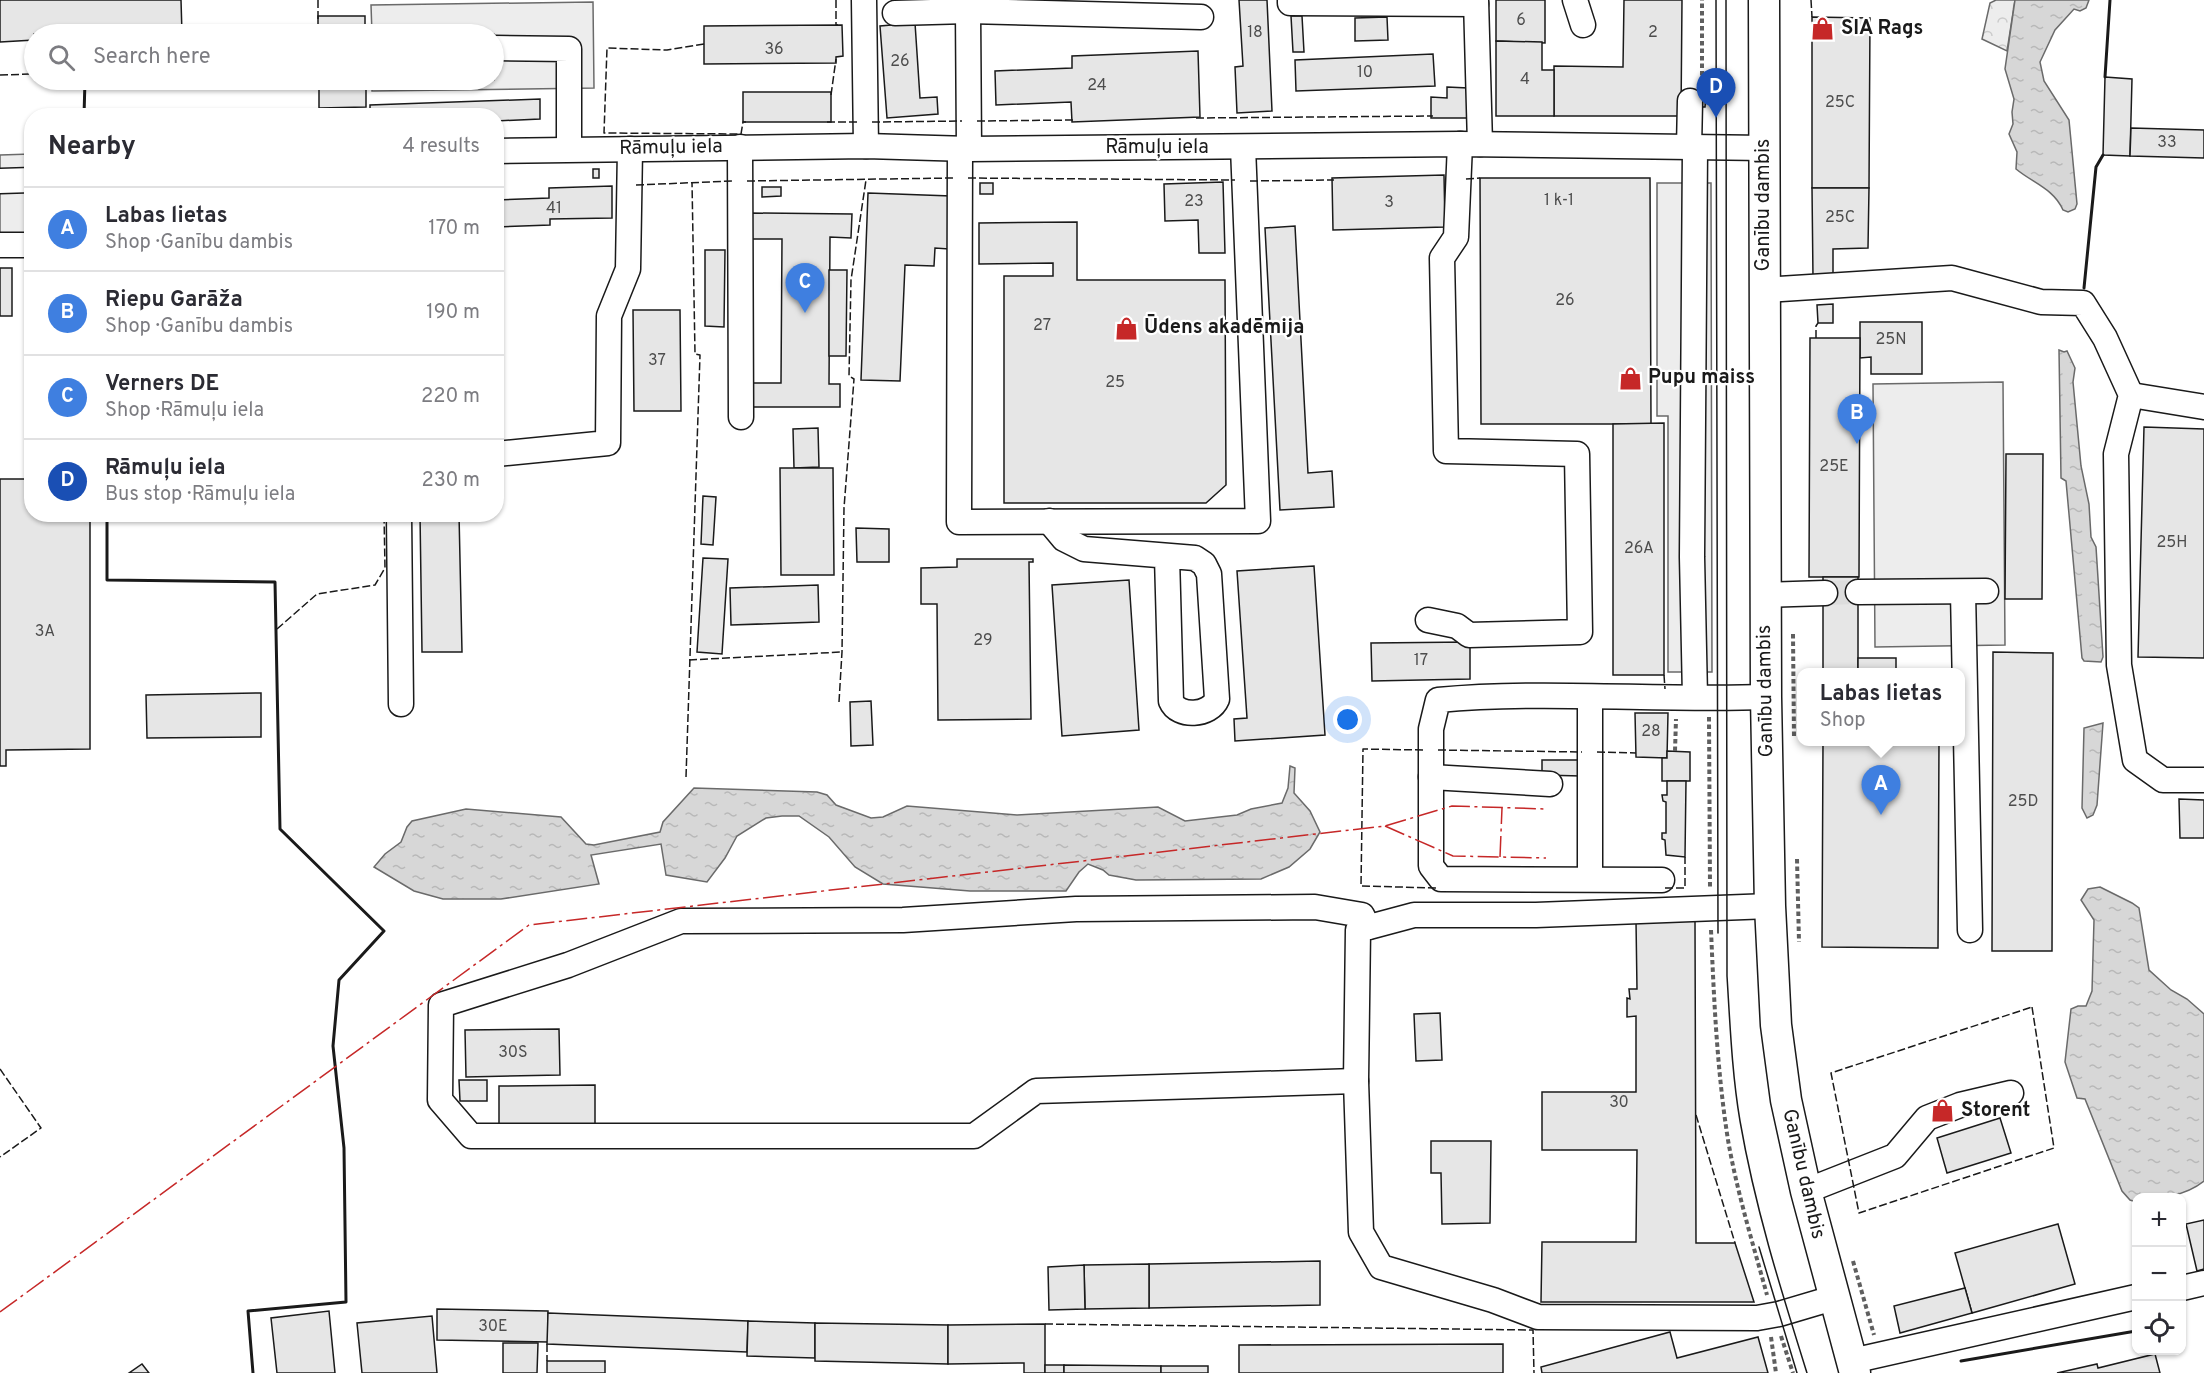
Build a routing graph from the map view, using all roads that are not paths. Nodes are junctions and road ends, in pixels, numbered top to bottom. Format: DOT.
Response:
graph roads {
  1 [pos="864,0"];
  2 [pos="1290,0"];
  3 [pos="1575,0"];
  4 [pos="1764,0"];
  5 [pos="1476,2"];
  6 [pos="968,11"];
  7 [pos="895,13"];
  8 [pos="1201,17"];
  9 [pos="1583,26"];
  10 [pos="504,48"];
  11 [pos="1696,96"];
  12 [pos="1470,144"];
  13 [pos="866,146"];
  14 [pos="740,147"];
  15 [pos="1243,147"];
  16 [pos="1692,148"];
  17 [pos="1765,148"];
  18 [pos="630,149"];
  19 [pos="965,149"];
  20 [pos="558,150"];
  21 [pos="504,151"];
  22 [pos="24,180"];
  23 [pos="0,181"];
  24 [pos="0,245"];
  25 [pos="24,245"];
  26 [pos="1764,290"];
  27 [pos="2131,395"];
  28 [pos="2204,407"];
  29 [pos="741,417"];
  30 [pos="504,453"];
  31 [pos="1049,521"];
  32 [pos="399,522"];
  33 [pos="1167,557"];
  34 [pos="1858,592"];
  35 [pos="1825,593"];
  36 [pos="1779,594"];
  37 [pos="1428,620"];
  38 [pos="1590,696"];
  39 [pos="1694,697"];
  40 [pos="1766,697"];
  41 [pos="401,705"];
  42 [pos="1431,777"];
  43 [pos="2204,780"];
  44 [pos="1550,784"];
  45 [pos="1590,879"];
  46 [pos="1662,879"];
  47 [pos="1770,906"];
  48 [pos="1368,927"];
  49 [pos="1970,930"];
  50 [pos="1356,1081"];
  51 [pos="2011,1093"];
  52 [pos="1806,1191"];
  53 [pos="2204,1283"];
  54 [pos="2186,1287"];
  55 [pos="1833,1298"];
  56 [pos="2132,1299"];
  57 [pos="1862,1363"];
  1 -- 13 [label="street"];
  2 -- 5 [label="street"];
  3 -- 9 [label="street"];
  4 -- 17 [label="main road, Ganību dambis"];
  5 -- 12 [label="street"];
  6 -- 7 [label="street"];
  6 -- 8 [label="street"];
  6 -- 19 [label="street"];
  10 -- 20 [label="street"];
  11 -- 16 [label="street"];
  12 -- 15 [label="street, Rāmuļu iela"];
  12 -- 16 [label="street, Rāmuļu iela"];
  12 -- 37 [label="street"];
  13 -- 14 [label="street, Rāmuļu iela"];
  13 -- 19 [label="street, Rāmuļu iela"];
  14 -- 18 [label="street, Rāmuļu iela"];
  14 -- 29 [label="street"];
  15 -- 19 [label="street, Rāmuļu iela"];
  15 -- 31 [label="street"];
  16 -- 17 [label="street, Rāmuļu iela"];
  16 -- 39 [label="street"];
  17 -- 26 [label="main road, Ganību dambis"];
  18 -- 20 [label="street, Rāmuļu iela"];
  18 -- 30 [label="street"];
  19 -- 31 [label="street"];
  20 -- 21 [label="street, Rāmuļu iela"];
  22 -- 23 [label="street"];
  24 -- 25 [label="street"];
  26 -- 27 [label="street"];
  26 -- 36 [label="main road, Ganību dambis"];
  27 -- 28 [label="street"];
  27 -- 43 [label="street"];
  31 -- 33 [label="street"];
  32 -- 41 [label="street"];
  33 -- 33 [label="street"];
  34 -- 49 [label="street"];
  35 -- 36 [label="street"];
  36 -- 40 [label="main road, Ganību dambis"];
  38 -- 39 [label="street"];
  38 -- 42 [label="street"];
  38 -- 45 [label="street"];
  39 -- 40 [label="street"];
  40 -- 47 [label="main road, Ganību dambis"];
  42 -- 44 [label="street"];
  42 -- 45 [label="street"];
  45 -- 46 [label="street"];
  47 -- 48 [label="street"];
  47 -- 52 [label="main road, Ganību dambis"];
  48 -- 50 [label="street"];
  48 -- 50 [label="street"];
  50 -- 55 [label="street"];
  51 -- 52 [label="street"];
  52 -- 55 [label="main road, Ganību dambis"];
  53 -- 54 [label="street"];
  55 -- 57 [label="main road, Ganību dambis"];
  56 -- 57 [label="street"];
}
